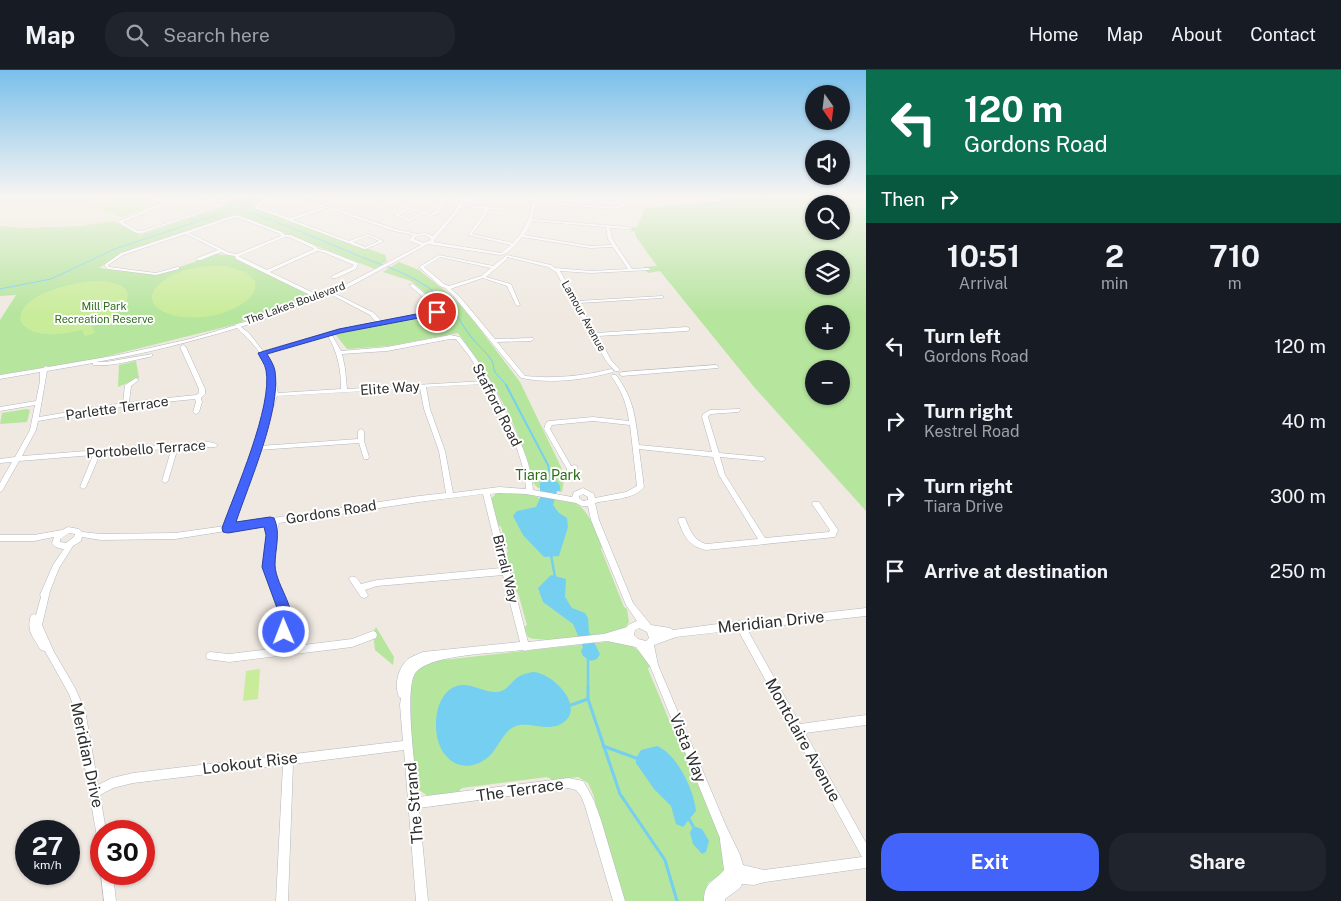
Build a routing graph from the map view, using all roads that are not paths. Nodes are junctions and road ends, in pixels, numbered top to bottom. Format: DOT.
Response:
graph roads {
  1 [pos="179,237"];
  2 [pos="194,237"];
  3 [pos="282,237"];
  4 [pos="292,237"];
  5 [pos="336,237"];
  6 [pos="362,237"];
  7 [pos="372,237"];
  8 [pos="406,237"];
  9 [pos="416,237"];
  10 [pos="430,237"];
  11 [pos="477,237"];
  12 [pos="520,237"];
  13 [pos="526,237"];
  14 [pos="609,237"];
  15 [pos="434,239"];
  16 [pos="411,240"];
  17 [pos="349,242"];
  18 [pos="428,243"];
  19 [pos="451,245"];
  20 [pos="512,246"];
  21 [pos="615,246"];
  22 [pos="222,250"];
  23 [pos="316,250"];
  24 [pos="409,252"];
  25 [pos="237,255"];
  26 [pos="503,256"];
  27 [pos="199,259"];
  28 [pos="495,265"];
  29 [pos="177,268"];
  30 [pos="630,268"];
  31 [pos="648,269"];
  32 [pos="557,270"];
  33 [pos="377,271"];
  34 [pos="268,272"];
  35 [pos="334,277"];
  36 [pos="483,277"];
  37 [pos="410,286"];
  38 [pos="449,288"];
  39 [pos="336,295"];
  40 [pos="319,297"];
  41 [pos="662,297"];
  42 [pos="576,302"];
  43 [pos="518,305"];
  44 [pos="256,321"];
  45 [pos="380,324"];
  46 [pos="239,326"];
  47 [pos="687,329"];
  48 [pos="223,330"];
  49 [pos="329,334"];
  50 [pos="594,335"];
  51 [pos="531,339"];
  52 [pos="493,341"];
  53 [pos="183,347"];
  54 [pos="262,353"];
  55 [pos="340,353"];
  56 [pos="90,362"];
  57 [pos="716,367"];
  58 [pos="46,370"];
  59 [pos="616,373"];
  60 [pos="0,376"];
  61 [pos="136,380"];
  62 [pos="488,382"];
  63 [pos="423,386"];
  64 [pos="344,390"];
  65 [pos="274,394"];
  66 [pos="198,397"];
  67 [pos="39,402"];
  68 [pos="126,404"];
  69 [pos="0,409"];
  70 [pos="738,410"];
  71 [pos="196,412"];
  72 [pos="36,419"];
  73 [pos="633,423"];
  74 [pos="361,431"];
  75 [pos="361,441"];
  76 [pos="215,445"];
  77 [pos="636,447"];
  78 [pos="256,448"];
  79 [pos="172,449"];
  80 [pos="98,452"];
  81 [pos="716,454"];
  82 [pos="366,457"];
  83 [pos="17,459"];
  84 [pos="763,459"];
  85 [pos="0,462"];
  86 [pos="572,470"];
  87 [pos="165,481"];
  88 [pos="83,488"];
  89 [pos="0,489"];
  90 [pos="486,491"];
  91 [pos="531,492"];
  92 [pos="588,493"];
  93 [pos="616,494"];
  94 [pos="450,495"];
  95 [pos="578,499"];
  96 [pos="591,502"];
  97 [pos="816,504"];
  98 [pos="594,520"];
  99 [pos="682,520"];
  100 [pos="273,521"];
  101 [pos="231,528"];
  102 [pos="62,533"];
  103 [pos="0,538"];
  104 [pos="34,538"];
  105 [pos="75,540"];
  106 [pos="763,542"];
  107 [pos="57,544"];
  108 [pos="56,567"];
  109 [pos="506,571"];
  110 [pos="354,579"];
  111 [pos="630,605"];
  112 [pos="866,612"];
  113 [pos="740,625"];
  114 [pos="631,628"];
  115 [pos="648,628"];
  116 [pos="676,632"];
  117 [pos="373,635"];
  118 [pos="604,638"];
  119 [pos="652,642"];
  120 [pos="637,643"];
  121 [pos="525,646"];
  122 [pos="283,652"];
  123 [pos="210,656"];
  124 [pos="654,666"];
  125 [pos="866,720"];
  126 [pos="797,729"];
  127 [pos="408,745"];
  128 [pos="288,759"];
  129 [pos="95,792"];
  130 [pos="414,803"];
  131 [pos="100,820"];
  132 [pos="866,854"];
  133 [pos="866,862"];
  134 [pos="736,873"];
  135 [pos="108,885"];
  136 [pos="613,886"];
  137 [pos="110,901"];
  138 [pos="282,901"];
  139 [pos="422,901"];
  140 [pos="615,901"];
  141 [pos="619,901"];
  142 [pos="710,901"];
  143 [pos="719,901"];
  1 -- 29 [label="street"];
  2 -- 22 [label="street"];
  3 -- 25 [label="street"];
  4 -- 23 [label="street"];
  5 -- 17 [label="street"];
  6 -- 17 [label="street"];
  7 -- 17 [label="street"];
  8 -- 16 [label="street"];
  9 -- 16 [label="street"];
  10 -- 15 [label="street"];
  11 -- 20 [label="street"];
  12 -- 20 [label="street"];
  13 -- 21 [label="street"];
  14 -- 21 [label="street"];
  15 -- 18 [label="street, The Lakes Boulevard"];
  15 -- 19 [label="street"];
  16 -- 18 [label="street"];
  16 -- 24 [label="street"];
  18 -- 19 [label="street"];
  18 -- 24 [label="street, The Lakes Boulevard"];
  19 -- 26 [label="street"];
  20 -- 26 [label="street"];
  21 -- 30 [label="street"];
  22 -- 25 [label="street"];
  22 -- 27 [label="street"];
  23 -- 34 [label="street"];
  23 -- 35 [label="street"];
  24 -- 33 [label="street, The Lakes Boulevard"];
  25 -- 34 [label="street"];
  26 -- 28 [label="street"];
  26 -- 32 [label="street"];
  28 -- 36 [label="street"];
  28 -- 38 [label="street"];
  30 -- 31 [label="street"];
  30 -- 32 [label="street"];
  32 -- 42 [label="street, Lamour Avenue"];
  33 -- 39 [label="street, The Lakes Boulevard"];
  33 -- 40 [label="street, The Lakes Boulevard"];
  34 -- 40 [label="street"];
  36 -- 38 [label="street"];
  36 -- 43 [label="street"];
  37 -- 45 [label="street"];
  38 -- 52 [label="street"];
  39 -- 44 [label="street, The Lakes Boulevard"];
  39 -- 45 [label="street"];
  40 -- 44 [label="street, The Lakes Boulevard"];
  40 -- 46 [label="street, The Lakes Boulevard"];
  41 -- 42 [label="street"];
  42 -- 50 [label="street, Lamour Avenue"];
  44 -- 46 [label="street, The Lakes Boulevard"];
  45 -- 49 [label="street"];
  46 -- 48 [label="street, The Lakes Boulevard"];
  46 -- 54 [label="street"];
  47 -- 50 [label="street"];
  48 -- 53 [label="street, The Lakes Boulevard"];
  48 -- 56 [label="street, The Lakes Boulevard"];
  49 -- 54 [label="street"];
  49 -- 55 [label="street"];
  50 -- 59 [label="street, Lamour Avenue"];
  51 -- 52 [label="street"];
  52 -- 59 [label="street"];
  53 -- 56 [label="street, The Lakes Boulevard"];
  53 -- 66 [label="street"];
  54 -- 65 [label="street"];
  55 -- 62 [label="street, Stafford Road"];
  55 -- 64 [label="street"];
  56 -- 58 [label="street, The Lakes Boulevard"];
  57 -- 59 [label="street"];
  58 -- 60 [label="street, The Lakes Boulevard"];
  58 -- 67 [label="street"];
  59 -- 73 [label="street, Lamour Avenue"];
  61 -- 68 [label="street"];
  62 -- 63 [label="street, Elite Way"];
  62 -- 91 [label="street, Stafford Road"];
  63 -- 64 [label="street, Elite Way"];
  63 -- 94 [label="street"];
  64 -- 65 [label="street, Elite Way"];
  65 -- 78 [label="street"];
  66 -- 68 [label="street, Parlette Terrace"];
  66 -- 71 [label="street"];
  67 -- 69 [label="street"];
  67 -- 72 [label="street"];
  68 -- 72 [label="street, Parlette Terrace"];
  70 -- 81 [label="street"];
  72 -- 83 [label="street"];
  73 -- 77 [label="street, Lamour Avenue"];
  73 -- 86 [label="street"];
  74 -- 75 [label="street"];
  75 -- 78 [label="street"];
  75 -- 82 [label="street"];
  76 -- 79 [label="street, Portobello Terrace"];
  77 -- 81 [label="street"];
  77 -- 93 [label="street, Lamour Avenue"];
  78 -- 101 [label="street"];
  79 -- 80 [label="street, Portobello Terrace"];
  79 -- 87 [label="street"];
  80 -- 83 [label="street, Portobello Terrace"];
  80 -- 88 [label="street"];
  81 -- 84 [label="street"];
  81 -- 106 [label="street"];
  83 -- 85 [label="street, Portobello Terrace"];
  83 -- 89 [label="street"];
  90 -- 91 [label="street, Gordons Road"];
  90 -- 94 [label="street, Gordons Road"];
  90 -- 109 [label="street, Birrali Way"];
  91 -- 95 [label="street, Gordons Road"];
  92 -- 93 [label="street, Lamour Avenue"];
  92 -- 95 [label="street, Lamour Avenue"];
  92 -- 96 [label="street"];
  93 -- 96 [label="street, Lamour Avenue"];
  94 -- 100 [label="street, Gordons Road"];
  95 -- 96 [label="street, Lamour Avenue"];
  95 -- 98 [label="street"];
  96 -- 98 [label="street"];
  97 -- 106 [label="street"];
  98 -- 111 [label="street"];
  99 -- 106 [label="street"];
  100 -- 101 [label="street, Gordons Road"];
  100 -- 122 [label="street"];
  101 -- 105 [label="street, Gordons Road"];
  102 -- 104 [label="street"];
  102 -- 105 [label="street"];
  102 -- 107 [label="street"];
  103 -- 104 [label="street"];
  104 -- 107 [label="street"];
  105 -- 107 [label="street"];
  105 -- 108 [label="street, Meridian Drive"];
  107 -- 108 [label="street, Meridian Drive"];
  108 -- 129 [label="street, Meridian Drive"];
  109 -- 110 [label="street"];
  109 -- 121 [label="street, Birrali Way"];
  111 -- 114 [label="street"];
  111 -- 115 [label="street"];
  112 -- 113 [label="street, Meridian Drive"];
  113 -- 116 [label="street, Meridian Drive"];
  113 -- 126 [label="street, Montclaire Avenue"];
  114 -- 115 [label="street"];
  114 -- 118 [label="street, The Strand"];
  114 -- 120 [label="street"];
  115 -- 116 [label="street, Meridian Drive"];
  115 -- 119 [label="street"];
  116 -- 119 [label="street, Meridian Drive"];
  117 -- 122 [label="street"];
  118 -- 120 [label="street, The Strand"];
  118 -- 121 [label="street, The Strand"];
  119 -- 120 [label="street"];
  119 -- 124 [label="street, Vista Way"];
  120 -- 124 [label="street, Vista Way"];
  121 -- 127 [label="street, The Strand"];
  122 -- 123 [label="street"];
  124 -- 134 [label="street, Vista Way"];
  125 -- 126 [label="street"];
  126 -- 132 [label="street, Montclaire Avenue"];
  127 -- 128 [label="street, Lookout Rise"];
  127 -- 130 [label="street, The Strand"];
  128 -- 129 [label="street, Lookout Rise"];
  128 -- 138 [label="street"];
  129 -- 131 [label="street, Meridian Drive"];
  130 -- 136 [label="street, The Terrace"];
  130 -- 139 [label="street, The Strand"];
  133 -- 134 [label="street"];
  134 -- 142 [label="street"];
  134 -- 143 [label="street"];
  135 -- 137 [label="street"];
  136 -- 140 [label="street, The Terrace"];
  136 -- 141 [label="street, The Terrace"];
}
